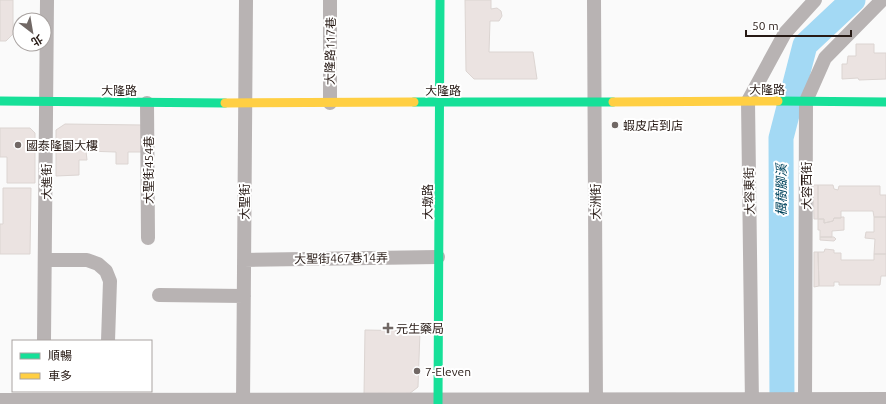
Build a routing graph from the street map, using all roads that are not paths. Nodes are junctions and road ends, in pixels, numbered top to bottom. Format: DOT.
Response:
graph roads {
  1 [pos="47,0"];
  2 [pos="246,0"];
  3 [pos="330,0"];
  4 [pos="440,0"];
  5 [pos="594,0"];
  6 [pos="882,0"];
  7 [pos="812,1"];
  8 [pos="0,101"];
  9 [pos="748,101"];
  10 [pos="46,102"];
  11 [pos="147,102"];
  12 [pos="439,102"];
  13 [pos="595,102"];
  14 [pos="806,102"];
  15 [pos="886,102"];
  16 [pos="245,103"];
  17 [pos="330,103"];
  18 [pos="148,238"];
  19 [pos="438,257"];
  20 [pos="45,260"];
  21 [pos="244,260"];
  22 [pos="159,295"];
  23 [pos="244,296"];
  24 [pos="44,340"];
  25 [pos="108,340"];
  26 [pos="44,395"];
  27 [pos="107,396"];
  28 [pos="886,399"];
  29 [pos="0,400"];
  30 [pos="805,401"];
  31 [pos="243,402"];
  32 [pos="438,402"];
  33 [pos="596,402"];
  34 [pos="752,402"];
  1 -- 10 [label="street, 大進街"];
  2 -- 16 [label="street, 大聖街"];
  3 -- 17 [label="street, 大隆路117巷"];
  4 -- 12 [label="street, 大墩路"];
  5 -- 13 [label="street, 大洲街"];
  6 -- 14 [label="street, 大容西街"];
  7 -- 9 [label="street, 大容東街"];
  8 -- 10 [label="street, 大隆路"];
  9 -- 13 [label="street, 大隆路"];
  9 -- 14 [label="street, 大隆路"];
  9 -- 34 [label="street, 大容東街"];
  10 -- 11 [label="street, 大隆路"];
  10 -- 20 [label="street, 大進街"];
  11 -- 16 [label="street, 大隆路"];
  11 -- 18 [label="street, 大聖街454巷"];
  12 -- 13 [label="street, 大隆路"];
  12 -- 17 [label="street, 大隆路"];
  12 -- 19 [label="street, 大墩路"];
  13 -- 33 [label="street, 大洲街"];
  14 -- 15 [label="street, 大隆路"];
  14 -- 30 [label="street, 大容西街"];
  16 -- 17 [label="street, 大隆路"];
  16 -- 21 [label="street, 大聖街"];
  19 -- 21 [label="street, 大聖街467巷14弄"];
  19 -- 32 [label="street, 大墩路"];
  20 -- 24 [label="street, 大進街"];
  20 -- 25 [label="street"];
  21 -- 23 [label="street, 大聖街"];
  22 -- 23 [label="street"];
  23 -- 31 [label="street, 大聖街"];
  26 -- 27 [label="street"];
  26 -- 29 [label="street"];
  27 -- 31 [label="street"];
  28 -- 30 [label="street"];
  30 -- 34 [label="street"];
  31 -- 32 [label="street"];
  32 -- 33 [label="street"];
  33 -- 34 [label="street"];
}
